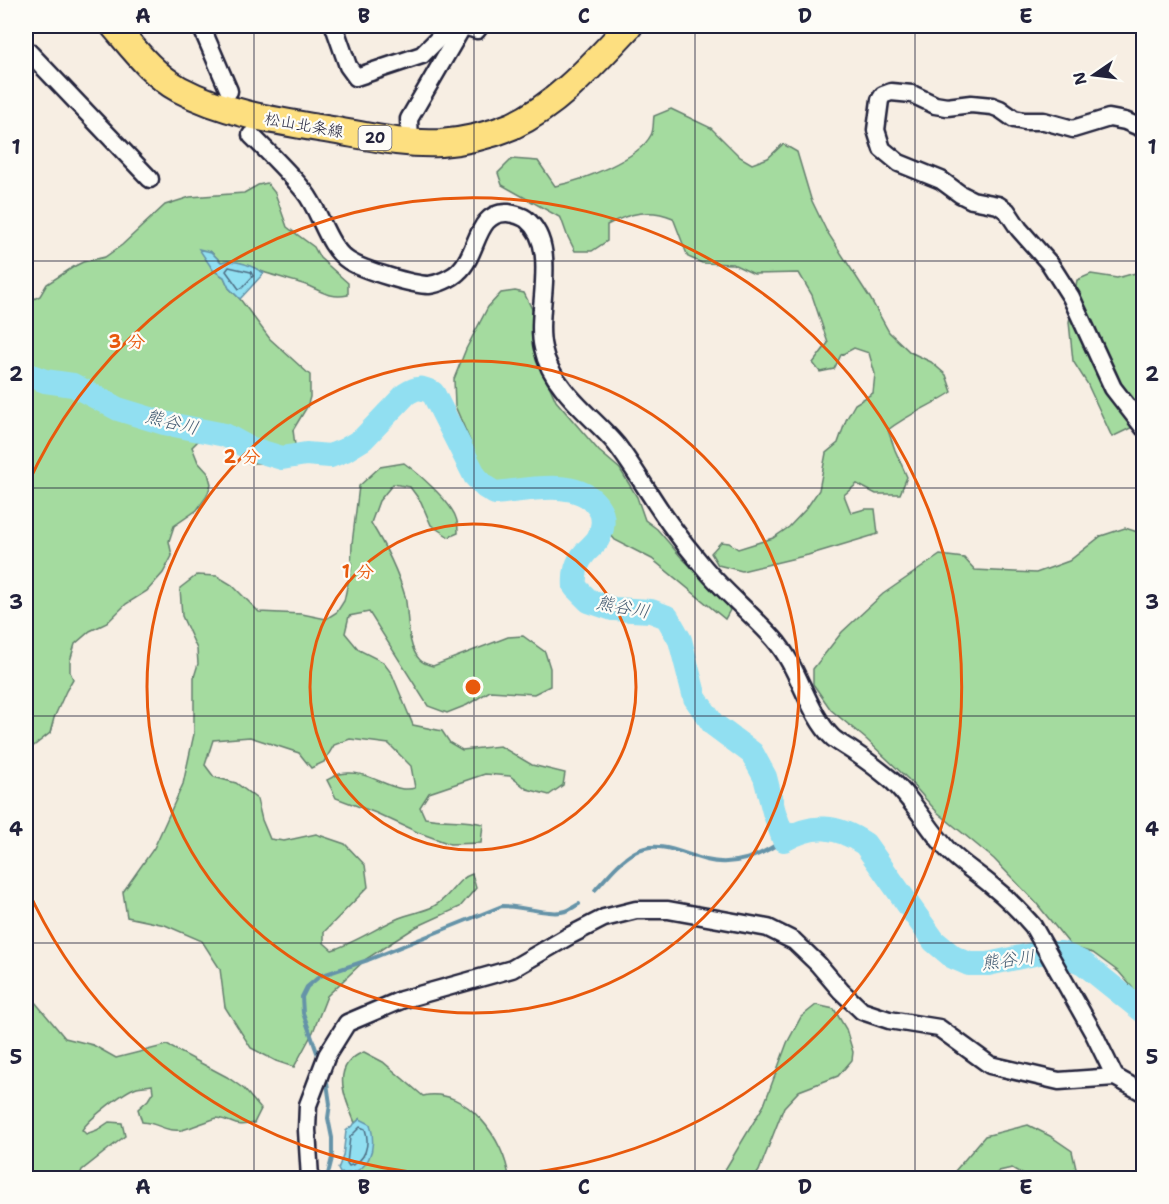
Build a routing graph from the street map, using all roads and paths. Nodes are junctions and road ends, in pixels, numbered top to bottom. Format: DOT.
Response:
graph roads {
  1 [pos="114,26"];
  2 [pos="201,26"];
  3 [pos="334,26"];
  4 [pos="451,26"];
  5 [pos="464,26"];
  6 [pos="480,26"];
  7 [pos="629,26"];
  8 [pos="26,49"];
  9 [pos="229,91"];
  10 [pos="1143,129"];
  11 [pos="251,135"];
  12 [pos="410,142"];
  13 [pos="150,179"];
  14 [pos="1143,428"];
  15 [pos="1115,1077"];
  16 [pos="1143,1093"];
  17 [pos="307,1176"];
  1 -- 12 [label="main road, 松山北条線 / 20"];
  2 -- 9 [label="street"];
  3 -- 4 [label="street"];
  5 -- 6 [label="street"];
  5 -- 12 [label="street"];
  7 -- 12 [label="main road, 松山北条線 / 20"];
  8 -- 13 [label="street"];
  10 -- 14 [label="street"];
  11 -- 15 [label="street"];
  15 -- 16 [label="street"];
  15 -- 17 [label="street"];
}
